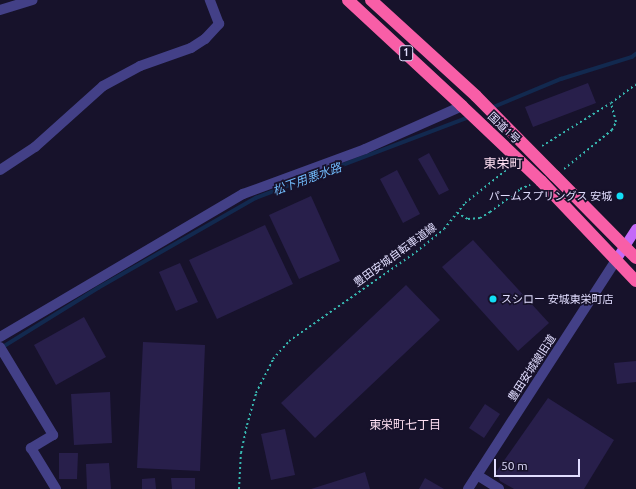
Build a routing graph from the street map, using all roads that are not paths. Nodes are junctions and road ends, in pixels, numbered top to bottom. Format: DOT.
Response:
graph roads {
  1 [pos="32,0"];
  2 [pos="210,0"];
  3 [pos="348,0"];
  4 [pos="371,0"];
  5 [pos="0,10"];
  6 [pos="462,106"];
  7 [pos="0,170"];
  8 [pos="636,229"];
  9 [pos="624,246"];
  10 [pos="636,258"];
  11 [pos="616,260"];
  12 [pos="636,281"];
  13 [pos="0,336"];
  14 [pos="2,350"];
  15 [pos="477,474"];
  16 [pos="56,489"];
  17 [pos="468,489"];
  18 [pos="498,489"];
  1 -- 5 [label="street"];
  2 -- 7 [label="street"];
  3 -- 6 [label="highway, 国道1号 / 1"];
  4 -- 9 [label="highway, 国道1号 / 1, bridge"];
  6 -- 11 [label="highway, 国道1号 / 1, bridge"];
  6 -- 13 [label="street"];
  8 -- 9 [label="main road"];
  9 -- 10 [label="highway, 国道1号 / 1"];
  9 -- 11 [label="main road"];
  11 -- 12 [label="highway, 国道1号 / 1"];
  11 -- 15 [label="street, 豊田安城線旧道"];
  14 -- 16 [label="street"];
  15 -- 17 [label="street, 豊田安城線旧道"];
  15 -- 18 [label="street"];
}
